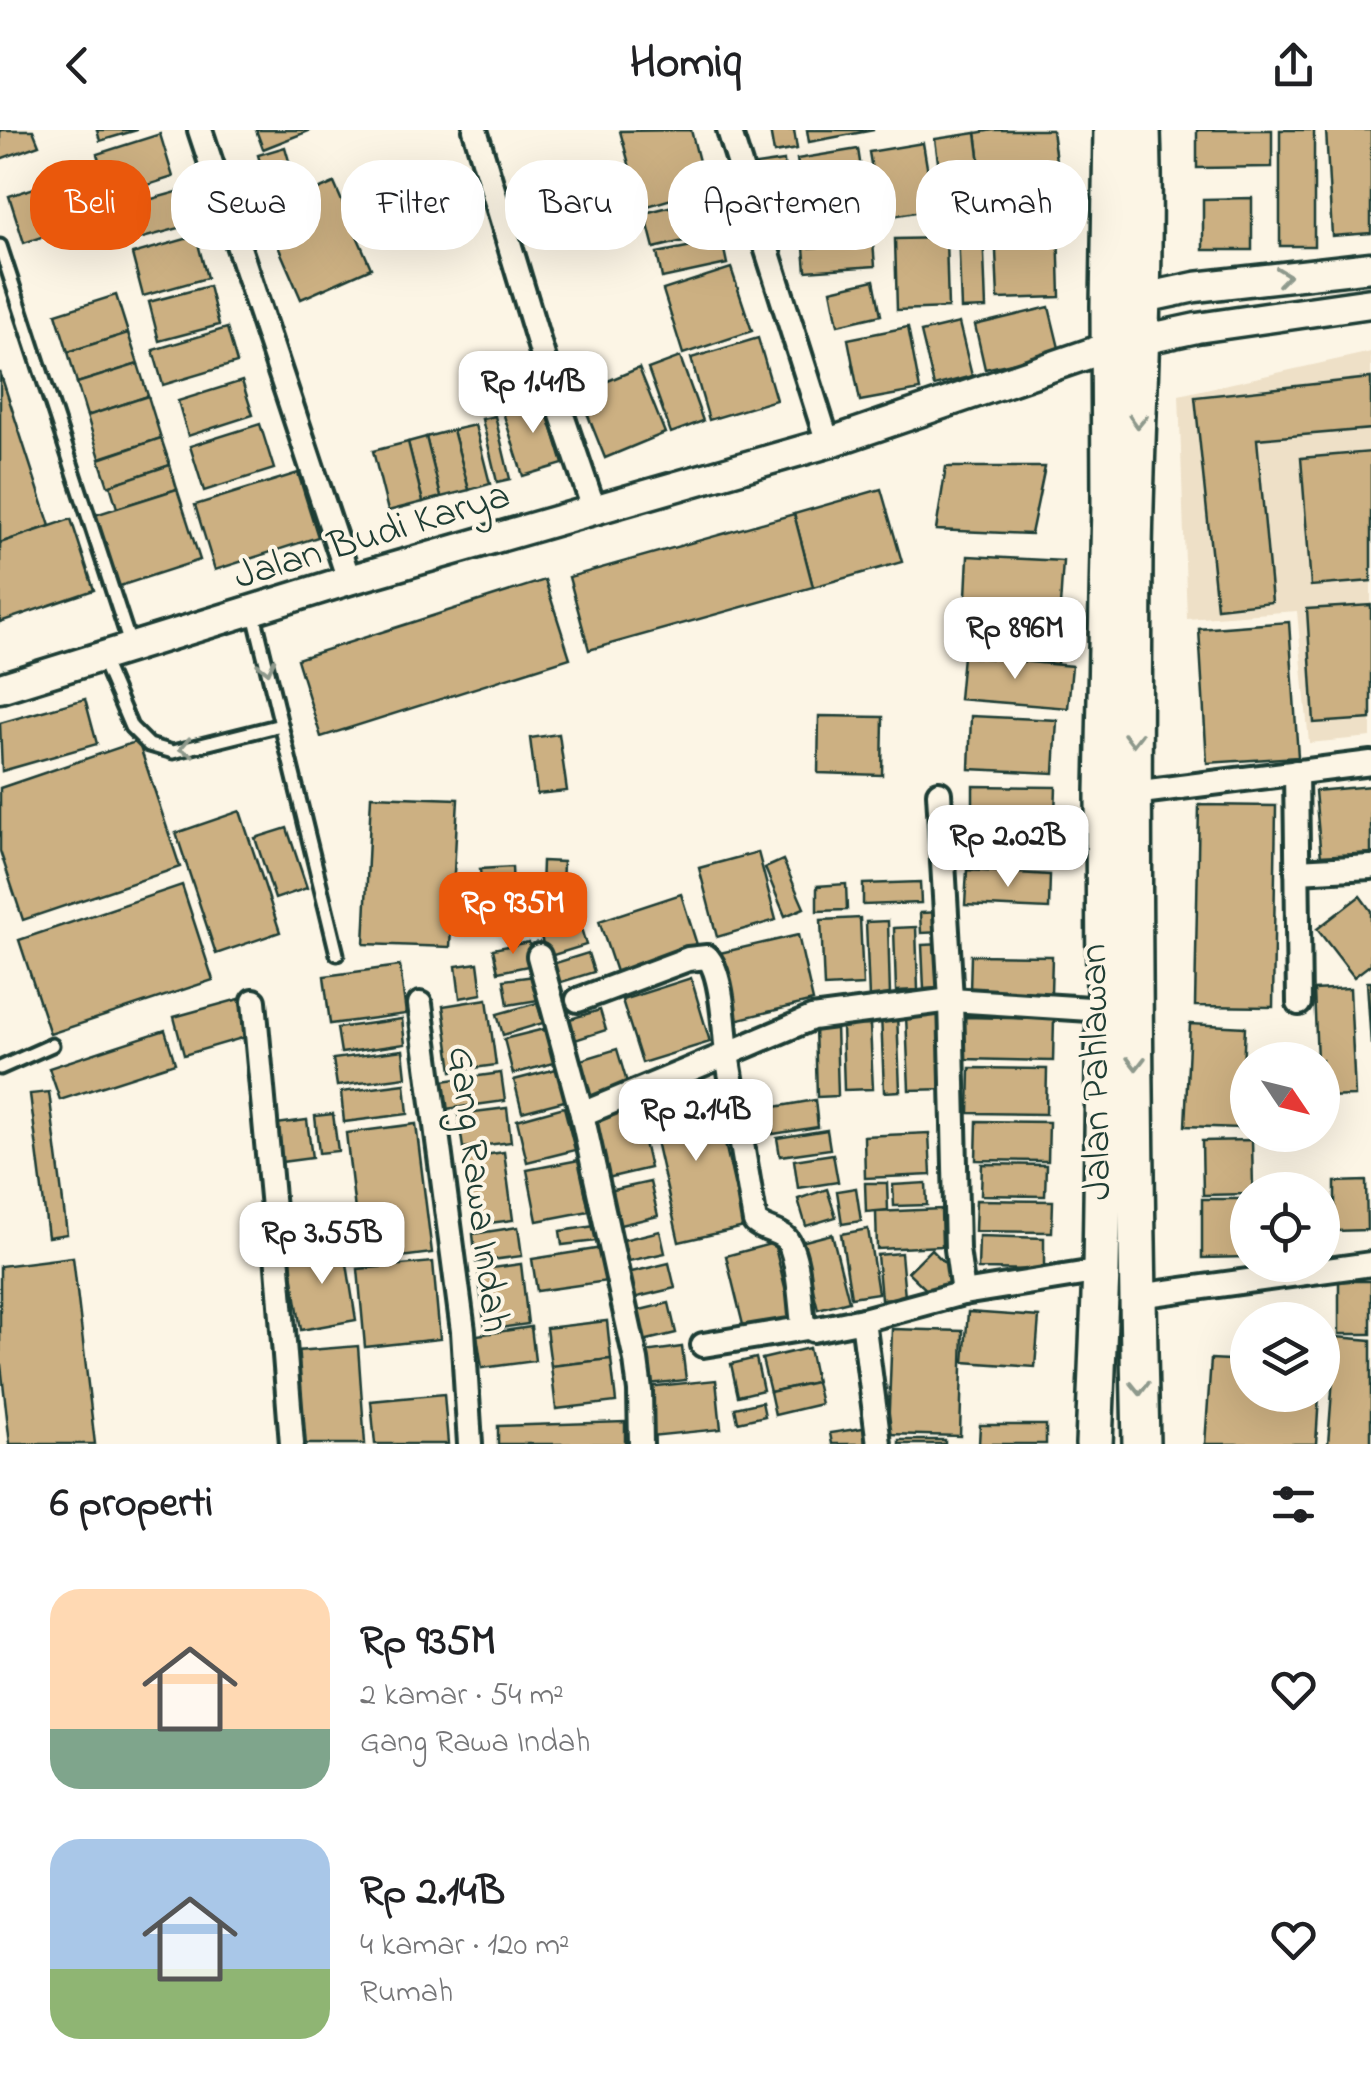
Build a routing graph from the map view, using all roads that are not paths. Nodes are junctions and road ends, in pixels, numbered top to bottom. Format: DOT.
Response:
graph roads {
  1 [pos="200,130"];
  2 [pos="475,130"];
  3 [pos="728,130"];
  4 [pos="1112,130"];
  5 [pos="1142,130"];
  6 [pos="0,246"];
  7 [pos="1371,266"];
  8 [pos="1126,302"];
  9 [pos="1371,303"];
  10 [pos="1125,343"];
  11 [pos="828,443"];
  12 [pos="594,509"];
  13 [pos="349,580"];
  14 [pos="253,610"];
  15 [pos="132,647"];
  16 [pos="101,656"];
  17 [pos="0,688"];
  18 [pos="281,725"];
  19 [pos="1371,763"];
  20 [pos="1296,772"];
  21 [pos="1132,792"];
  22 [pos="939,793"];
  23 [pos="1371,868"];
  24 [pos="1298,871"];
  25 [pos="337,954"];
  26 [pos="538,956"];
  27 [pos="578,1000"];
  28 [pos="952,1000"];
  29 [pos="254,1001"];
  30 [pos="1299,1003"];
  31 [pos="420,1004"];
  32 [pos="1105,1010"];
  33 [pos="52,1045"];
  34 [pos="727,1054"];
  35 [pos="0,1068"];
  36 [pos="582,1114"];
  37 [pos="1371,1264"];
  38 [pos="1101,1271"];
  39 [pos="963,1294"];
  40 [pos="1138,1296"];
  41 [pos="863,1320"];
  42 [pos="807,1328"];
  43 [pos="704,1344"];
  44 [pos="292,1444"];
  45 [pos="470,1444"];
  46 [pos="642,1444"];
  47 [pos="879,1444"];
  48 [pos="1094,1444"];
  49 [pos="1142,1444"];
  1 -- 13 [label="street"];
  2 -- 12 [label="street"];
  3 -- 11 [label="street"];
  4 -- 8 [label="highway"];
  5 -- 8 [label="highway"];
  6 -- 15 [label="lane"];
  8 -- 7 [label="street, one-way"];
  8 -- 10 [label="highway"];
  9 -- 10 [label="street, Jalan Budi Karya"];
  10 -- 11 [label="street, Jalan Budi Karya"];
  10 -- 21 [label="highway, Jalan Pahlawan, one-way"];
  10 -- 32 [label="highway, Jalan Pahlawan"];
  11 -- 12 [label="street, Jalan Budi Karya"];
  12 -- 13 [label="street, Jalan Budi Karya"];
  13 -- 14 [label="street, Jalan Budi Karya"];
  14 -- 15 [label="street, Jalan Budi Karya"];
  14 -- 18 [label="lane, one-way"];
  15 -- 16 [label="street, Jalan Budi Karya"];
  16 -- 17 [label="street, Jalan Budi Karya"];
  18 -- 16 [label="lane, one-way"];
  18 -- 25 [label="lane"];
  19 -- 20 [label="street"];
  20 -- 21 [label="street"];
  20 -- 24 [label="street"];
  21 -- 40 [label="highway, Jalan Pahlawan, one-way"];
  22 -- 28 [label="street"];
  23 -- 24 [label="street"];
  24 -- 30 [label="street"];
  26 -- 36 [label="street"];
  27 -- 34 [label="street"];
  28 -- 32 [label="street"];
  28 -- 34 [label="street"];
  28 -- 39 [label="street"];
  29 -- 44 [label="street"];
  31 -- 45 [label="street, Gang Rawa Indah"];
  32 -- 38 [label="highway, Jalan Pahlawan"];
  33 -- 35 [label="lane"];
  34 -- 36 [label="street"];
  34 -- 42 [label="street"];
  36 -- 46 [label="street"];
  37 -- 40 [label="street"];
  38 -- 39 [label="street"];
  38 -- 48 [label="highway, Jalan Pahlawan"];
  39 -- 41 [label="street"];
  40 -- 49 [label="highway, Jalan Pahlawan, one-way"];
  41 -- 42 [label="street"];
  41 -- 47 [label="street"];
  42 -- 43 [label="street"];
}
